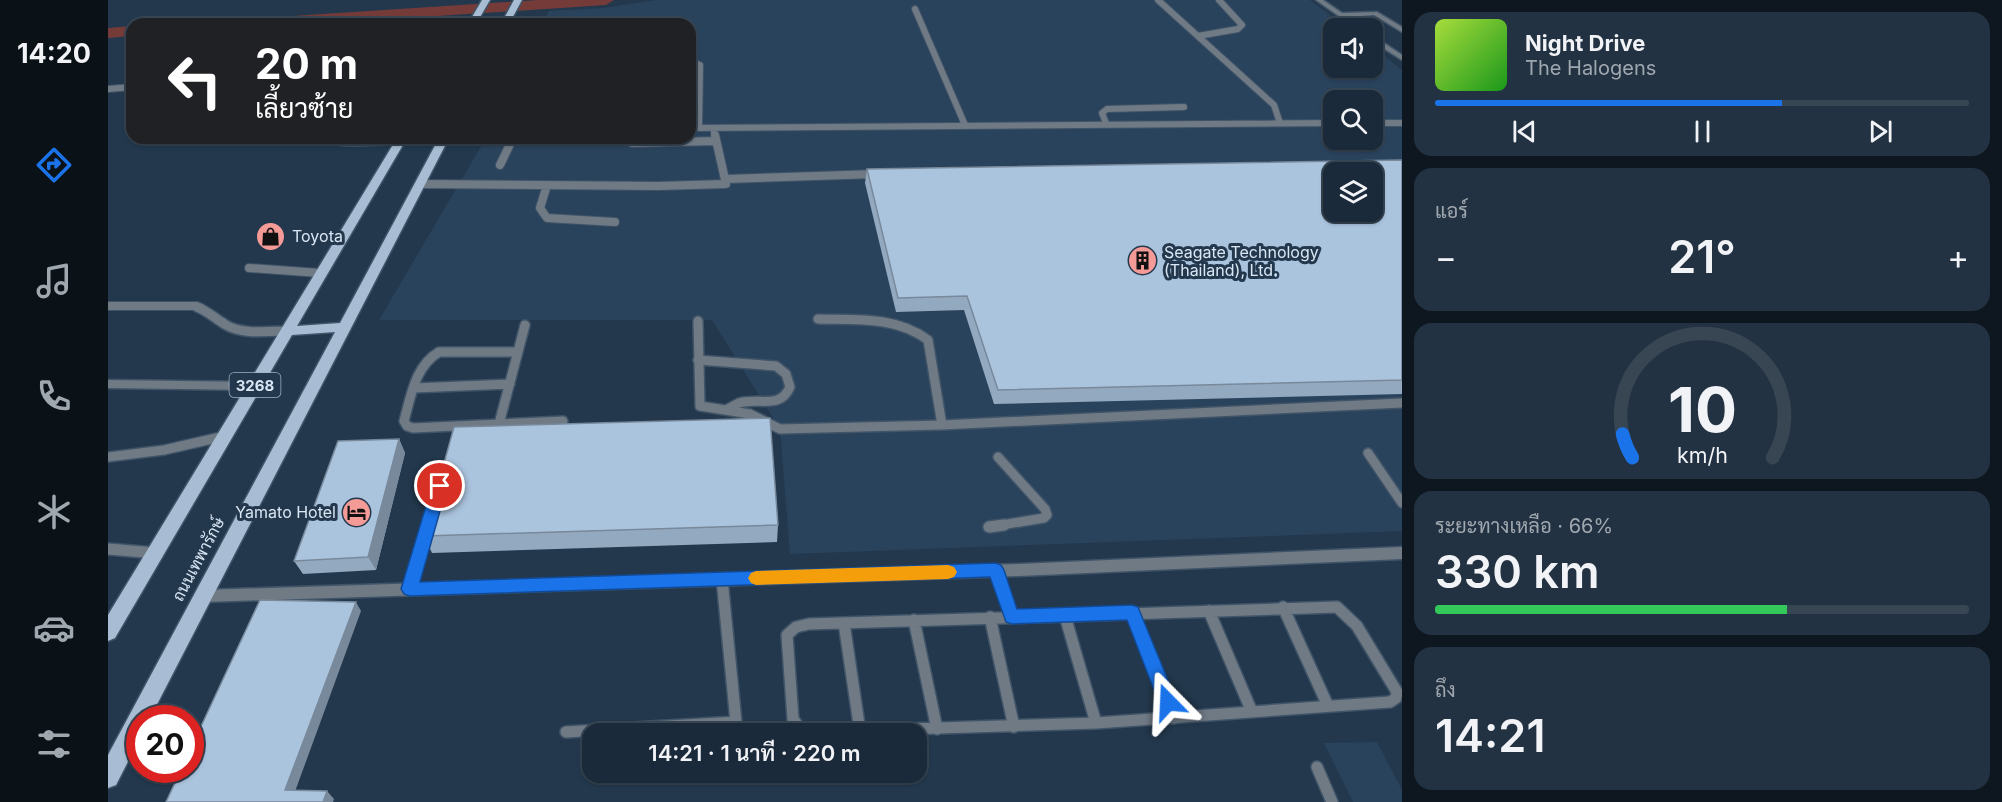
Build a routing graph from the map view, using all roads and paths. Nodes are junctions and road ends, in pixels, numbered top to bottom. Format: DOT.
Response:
graph roads {
  1 [pos="486,0"];
  2 [pos="518,0"];
  3 [pos="1158,0"];
  4 [pos="1219,0"];
  5 [pos="1319,0"];
  6 [pos="915,9"];
  7 [pos="1341,15"];
  8 [pos="476,18"];
  9 [pos="508,18"];
  10 [pos="1345,18"];
  11 [pos="1402,30"];
  12 [pos="1198,36"];
  13 [pos="1383,45"];
  14 [pos="1402,58"];
  15 [pos="696,63"];
  16 [pos="126,88"];
  17 [pos="108,89"];
  18 [pos="1184,107"];
  19 [pos="1106,123"];
  20 [pos="1280,123"];
  21 [pos="1323,123"];
  22 [pos="1383,123"];
  23 [pos="1402,123"];
  24 [pos="965,125"];
  25 [pos="699,128"];
  26 [pos="713,128"];
  27 [pos="696,141"];
  28 [pos="716,141"];
  29 [pos="399,144"];
  30 [pos="441,144"];
  31 [pos="510,144"];
  32 [pos="500,165"];
  33 [pos="886,174"];
  34 [pos="726,179"];
  35 [pos="420,184"];
  36 [pos="547,185"];
  37 [pos="615,222"];
  38 [pos="249,268"];
  39 [pos="320,273"];
  40 [pos="108,306"];
  41 [pos="818,319"];
  42 [pos="698,321"];
  43 [pos="525,325"];
  44 [pos="343,327"];
  45 [pos="289,331"];
  46 [pos="518,352"];
  47 [pos="698,360"];
  48 [pos="108,384"];
  49 [pos="510,384"];
  50 [pos="255,386"];
  51 [pos="414,388"];
  52 [pos="1402,403"];
  53 [pos="726,410"];
  54 [pos="563,421"];
  55 [pos="499,424"];
  56 [pos="942,425"];
  57 [pos="225,436"];
  58 [pos="1368,453"];
  59 [pos="108,457"];
  60 [pos="998,457"];
  61 [pos="1402,503"];
  62 [pos="433,511"];
  63 [pos="989,527"];
  64 [pos="108,549"];
  65 [pos="1402,553"];
  66 [pos="155,554"];
  67 [pos="995,570"];
  68 [pos="722,579"];
  69 [pos="410,589"];
  70 [pos="203,596"];
  71 [pos="1283,607"];
  72 [pos="1209,610"];
  73 [pos="1132,612"];
  74 [pos="1065,616"];
  75 [pos="990,617"];
  76 [pos="1012,617"];
  77 [pos="914,620"];
  78 [pos="844,623"];
  79 [pos="108,632"];
  80 [pos="1328,706"];
  81 [pos="1252,712"];
  82 [pos="1174,718"];
  83 [pos="796,723"];
  84 [pos="859,723"];
  85 [pos="1096,723"];
  86 [pos="1014,727"];
  87 [pos="927,729"];
  88 [pos="937,729"];
  89 [pos="566,732"];
  90 [pos="1317,767"];
  91 [pos="108,777"];
  92 [pos="1332,802"];
  1 -- 8 [label="main road"];
  2 -- 9 [label="main road"];
  3 -- 12 [label="lane"];
  4 -- 12 [label="lane"];
  5 -- 7 [label="street"];
  6 -- 24 [label="lane"];
  7 -- 10 [label="street"];
  7 -- 11 [label="street"];
  12 -- 20 [label="lane"];
  13 -- 14 [label="street"];
  15 -- 25 [label="lane"];
  16 -- 17 [label="lane"];
  18 -- 19 [label="lane"];
  19 -- 20 [label="lane"];
  19 -- 24 [label="lane"];
  20 -- 21 [label="lane"];
  22 -- 23 [label="lane"];
  24 -- 26 [label="lane"];
  25 -- 26 [label="lane"];
  26 -- 28 [label="lane"];
  27 -- 28 [label="lane"];
  28 -- 34 [label="lane"];
  29 -- 39 [label="main road, 3268"];
  30 -- 35 [label="main road, ถนนเทพารักษ์ / 3268"];
  31 -- 32 [label="lane"];
  33 -- 34 [label="lane"];
  34 -- 36 [label="lane"];
  35 -- 36 [label="lane"];
  35 -- 44 [label="main road, ถนนเทพารักษ์ / 3268"];
  36 -- 37 [label="lane"];
  38 -- 39 [label="lane"];
  39 -- 45 [label="main road, 3268"];
  40 -- 45 [label="lane"];
  41 -- 56 [label="lane"];
  42 -- 47 [label="lane"];
  43 -- 46 [label="lane"];
  44 -- 45 [label="main road"];
  44 -- 70 [label="main road, ถนนเทพารักษ์ / 3268"];
  45 -- 50 [label="main road, 3268"];
  46 -- 49 [label="lane"];
  46 -- 51 [label="lane"];
  47 -- 53 [label="lane"];
  47 -- 53 [label="lane"];
  48 -- 50 [label="street"];
  49 -- 51 [label="lane"];
  49 -- 55 [label="lane"];
  50 -- 57 [label="main road, 3268"];
  51 -- 55 [label="lane"];
  52 -- 56 [label="lane"];
  53 -- 56 [label="lane"];
  54 -- 55 [label="lane"];
  57 -- 59 [label="lane"];
  57 -- 66 [label="main road, 3268"];
  58 -- 61 [label="lane"];
  60 -- 63 [label="lane"];
  62 -- 69 [label="lane"];
  64 -- 66 [label="lane"];
  65 -- 67 [label="street"];
  66 -- 79 [label="main road, 3268"];
  67 -- 68 [label="street"];
  67 -- 76 [label="lane"];
  68 -- 69 [label="street"];
  68 -- 89 [label="lane"];
  69 -- 70 [label="street"];
  70 -- 91 [label="main road, ถนนเทพารักษ์ / 3268"];
  71 -- 72 [label="lane"];
  71 -- 80 [label="lane"];
  71 -- 80 [label="lane"];
  72 -- 73 [label="lane"];
  72 -- 81 [label="lane"];
  73 -- 74 [label="lane"];
  73 -- 82 [label="lane"];
  74 -- 76 [label="lane"];
  74 -- 85 [label="lane"];
  75 -- 76 [label="lane"];
  75 -- 77 [label="lane"];
  75 -- 86 [label="lane"];
  77 -- 78 [label="lane"];
  77 -- 88 [label="lane"];
  78 -- 83 [label="lane"];
  78 -- 84 [label="lane"];
  80 -- 81 [label="lane"];
  81 -- 82 [label="lane"];
  82 -- 85 [label="lane"];
  85 -- 86 [label="lane"];
  86 -- 88 [label="lane"];
  87 -- 88 [label="lane"];
  90 -- 92 [label="lane"];
}
